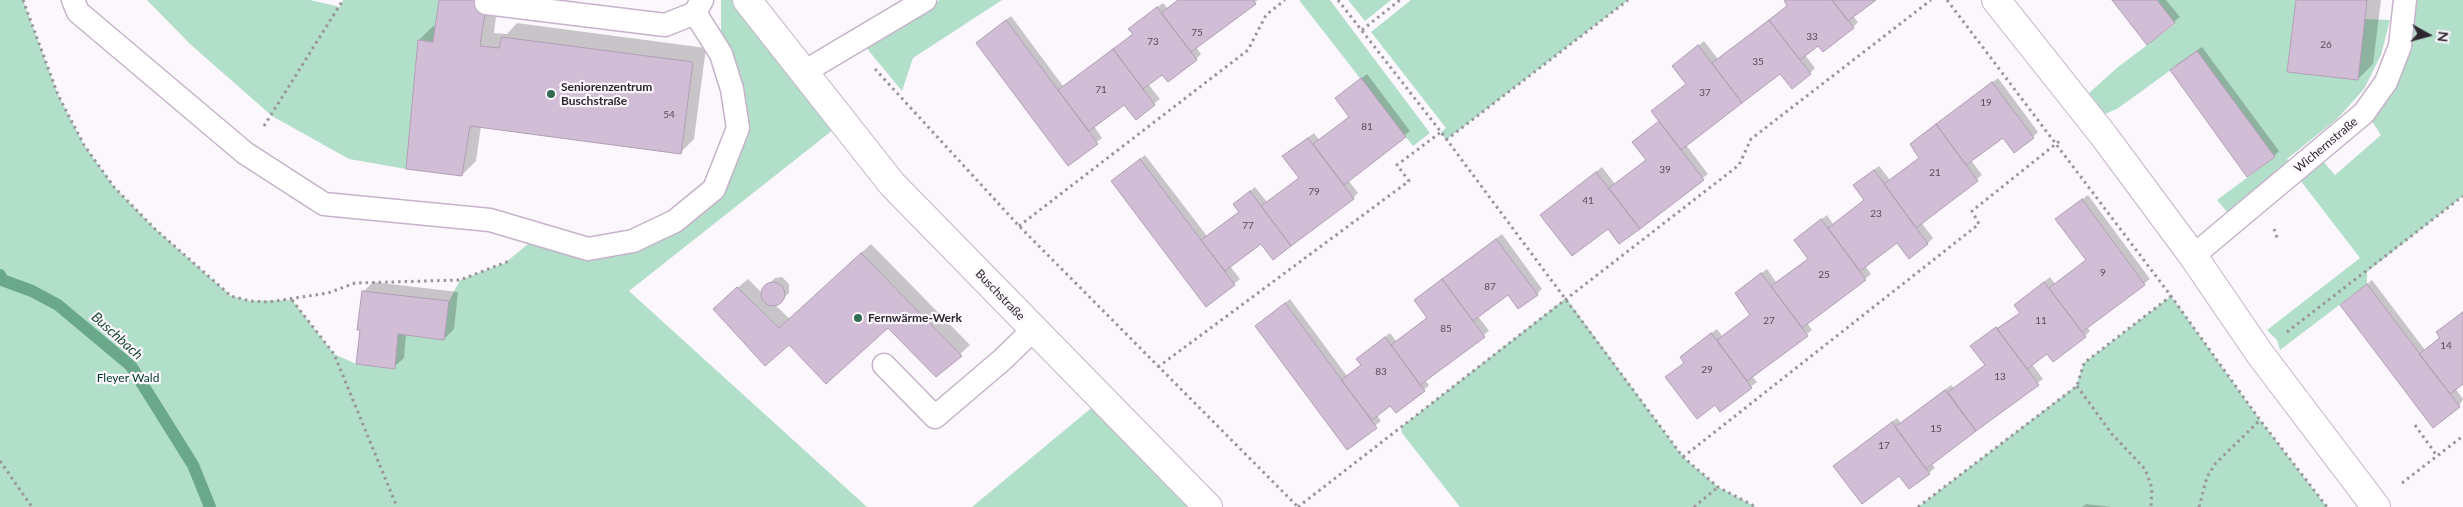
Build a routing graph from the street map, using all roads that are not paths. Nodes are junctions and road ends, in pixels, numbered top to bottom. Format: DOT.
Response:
graph roads {
  1 [pos="73,0"];
  2 [pos="747,0"];
  3 [pos="925,0"];
  4 [pos="1996,0"];
  5 [pos="2405,0"];
  6 [pos="486,3"];
  7 [pos="698,6"];
  8 [pos="804,72"];
  9 [pos="2192,256"];
  10 [pos="1033,330"];
  11 [pos="884,365"];
  12 [pos="2375,506"];
  13 [pos="1208,507"];
  1 -- 7 [label="lane"];
  2 -- 8 [label="street, Buschstraße"];
  3 -- 8 [label="lane"];
  4 -- 9 [label="street"];
  5 -- 9 [label="lane, Wichernstraße"];
  6 -- 7 [label="lane"];
  8 -- 10 [label="street, Buschstraße"];
  9 -- 12 [label="street"];
  10 -- 11 [label="lane"];
  10 -- 13 [label="street, Buschstraße"];
}
